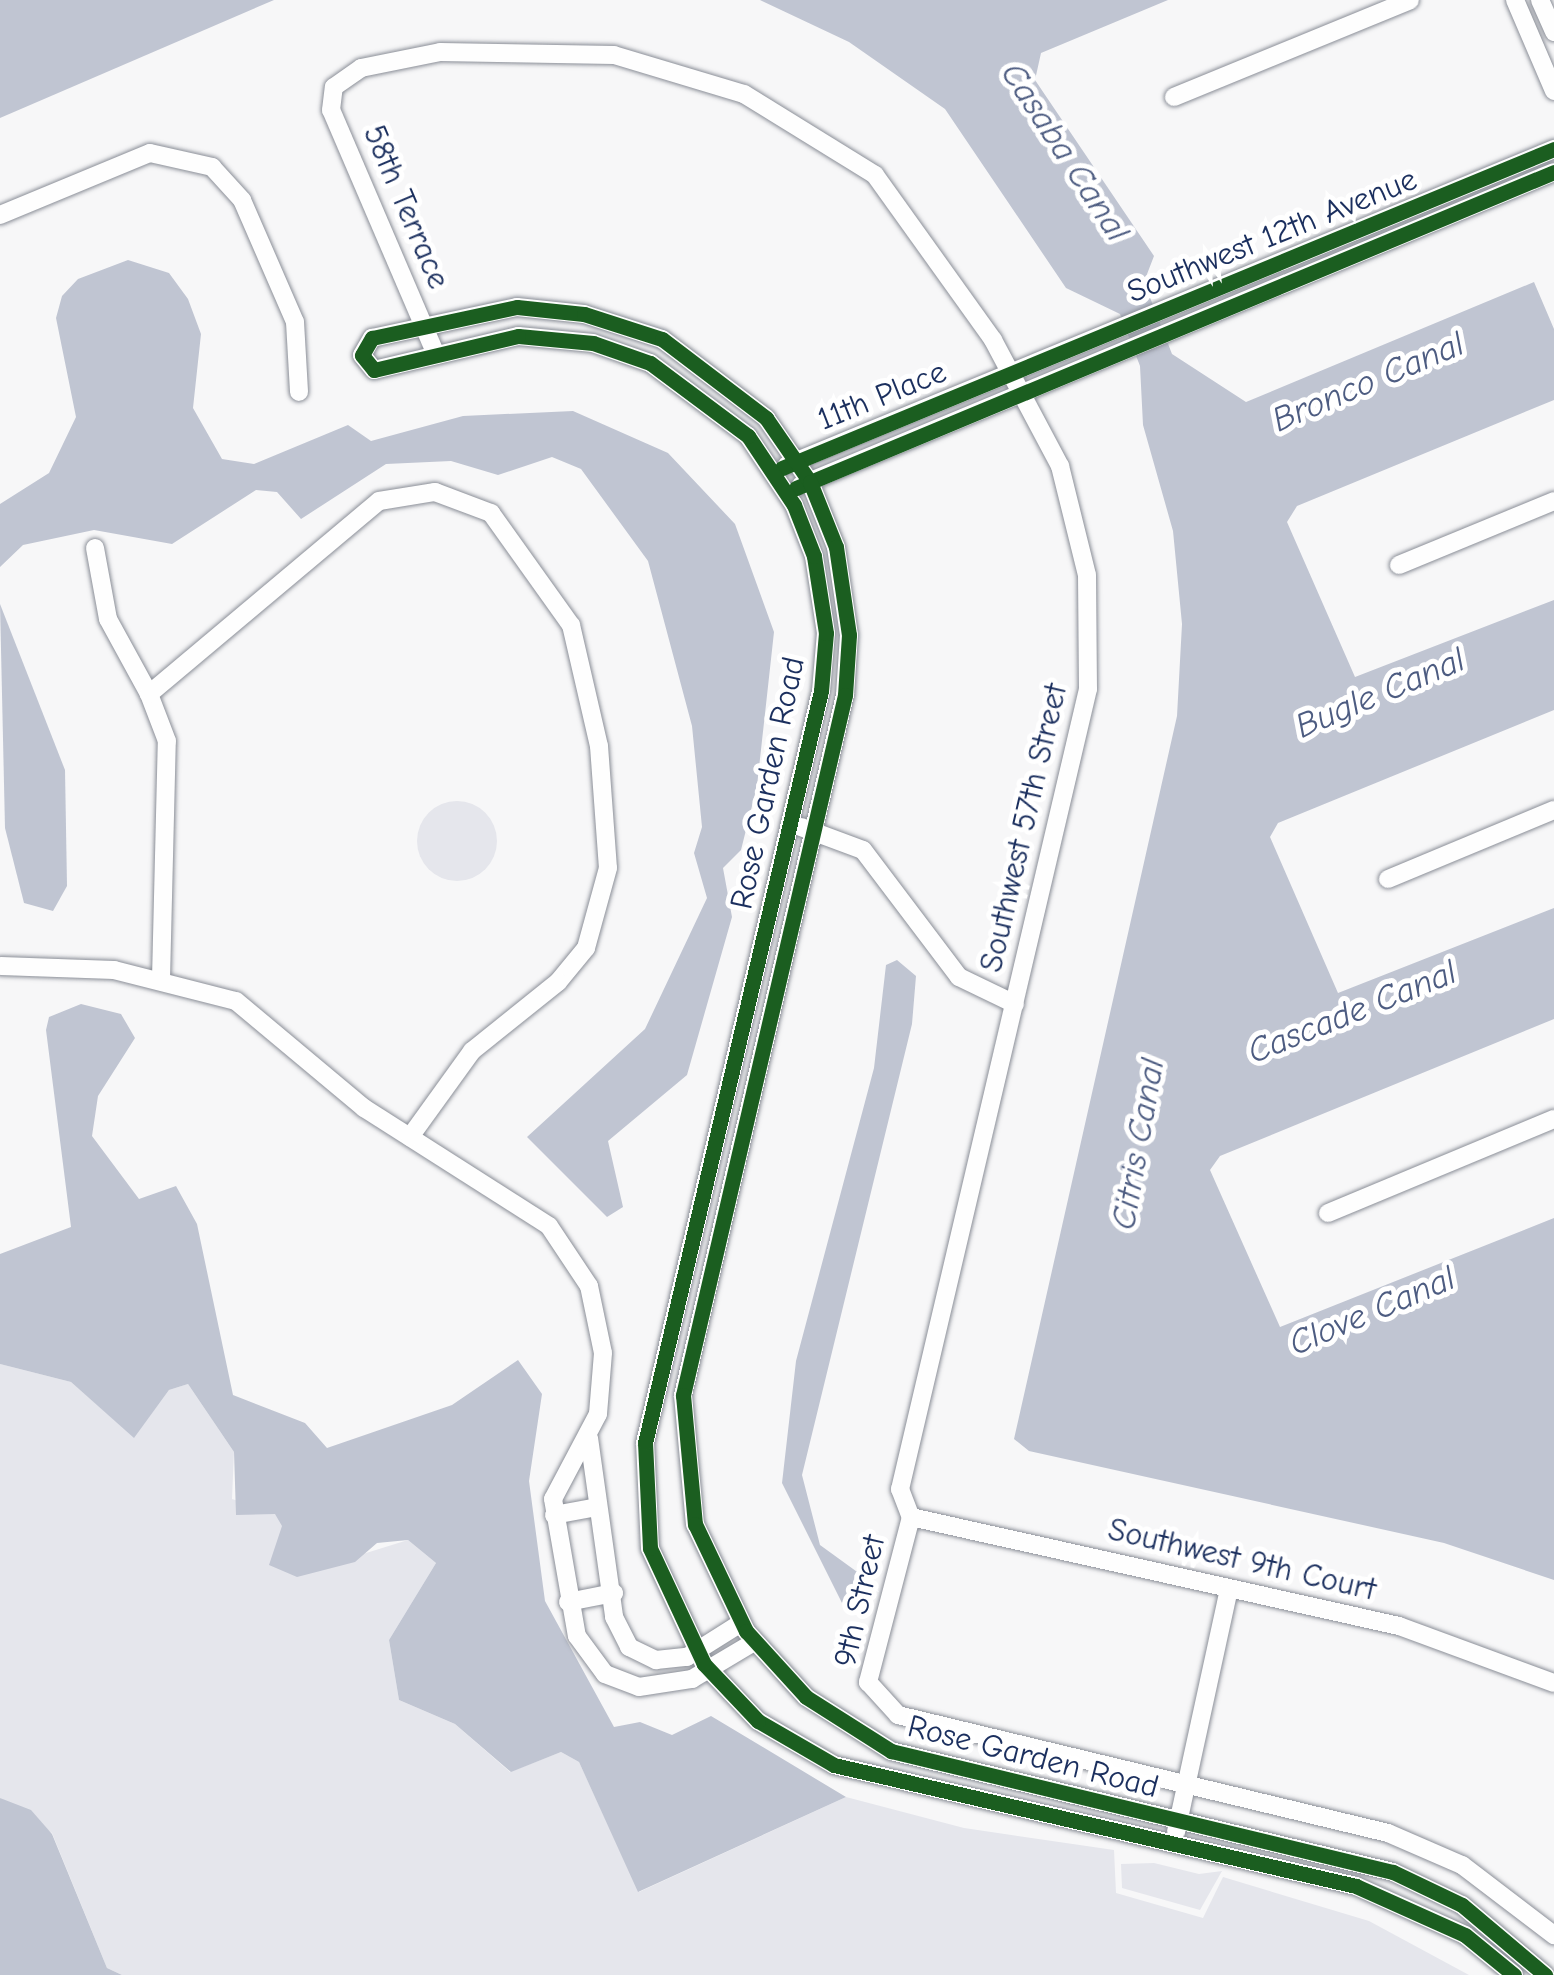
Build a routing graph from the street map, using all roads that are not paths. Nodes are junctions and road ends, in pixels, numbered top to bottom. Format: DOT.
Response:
graph roads {
  1 [pos="1410,0"];
  2 [pos="1515,0"];
  3 [pos="1540,0"];
  4 [pos="1554,32"];
  5 [pos="334,87"];
  6 [pos="1554,91"];
  7 [pos="1174,97"];
  8 [pos="1554,149"];
  9 [pos="1554,172"];
  10 [pos="0,216"];
  11 [pos="422,320"];
  12 [pos="434,350"];
  13 [pos="1011,372"];
  14 [pos="299,392"];
  15 [pos="1023,392"];
  16 [pos="798,461"];
  17 [pos="775,471"];
  18 [pos="810,482"];
  19 [pos="787,492"];
  20 [pos="1554,500"];
  21 [pos="95,548"];
  22 [pos="1399,565"];
  23 [pos="149,694"];
  24 [pos="1554,810"];
  25 [pos="790,824"];
  26 [pos="813,829"];
  27 [pos="1388,879"];
  28 [pos="0,963"];
  29 [pos="0,974"];
  30 [pos="161,978"];
  31 [pos="1015,1004"];
  32 [pos="1554,1118"];
  33 [pos="410,1137"];
  34 [pos="1328,1213"];
  35 [pos="589,1438"];
  36 [pos="598,1507"];
  37 [pos="554,1515"];
  38 [pos="910,1517"];
  39 [pos="1229,1588"];
  40 [pos="614,1593"];
  41 [pos="568,1602"];
  42 [pos="741,1622"];
  43 [pos="754,1642"];
  44 [pos="634,1650"];
  45 [pos="696,1652"];
  46 [pos="710,1672"];
  47 [pos="616,1680"];
  48 [pos="1554,1683"];
  49 [pos="874,1698"];
  50 [pos="1186,1786"];
  51 [pos="1179,1822"];
  52 [pos="1174,1844"];
  53 [pos="1547,1928"];
  54 [pos="1516,1947"];
  55 [pos="1508,1969"];
  56 [pos="1545,1975"];
  1 -- 7 [label="street"];
  2 -- 6 [label="street"];
  3 -- 4 [label="street"];
  5 -- 11 [label="street, 58th Terrace"];
  5 -- 13 [label="street, Southwest 57th Street"];
  8 -- 13 [label="street, Southwest 12th Avenue"];
  9 -- 15 [label="street, Southwest 12th Avenue"];
  10 -- 14 [label="street"];
  11 -- 12 [label="street, 58th Terrace"];
  11 -- 12 [label="street, Rose Garden Road"];
  11 -- 16 [label="street, Rose Garden Road"];
  12 -- 17 [label="street, Rose Garden Road"];
  13 -- 15 [label="street, Southwest 57th Street"];
  13 -- 16 [label="street, 11th Place"];
  15 -- 18 [label="street, 11th Place"];
  15 -- 31 [label="street, Southwest 57th Street"];
  16 -- 17 [label="street, 11th Place"];
  16 -- 18 [label="street, Rose Garden Road"];
  17 -- 19 [label="street, Rose Garden Road"];
  18 -- 19 [label="street, 11th Place"];
  18 -- 26 [label="street, Rose Garden Road"];
  19 -- 25 [label="street, Rose Garden Road"];
  20 -- 22 [label="street"];
  21 -- 23 [label="street"];
  23 -- 30 [label="street"];
  23 -- 33 [label="street"];
  24 -- 27 [label="street"];
  25 -- 26 [label="street"];
  25 -- 45 [label="street, Rose Garden Road"];
  26 -- 31 [label="street"];
  26 -- 42 [label="street, Rose Garden Road"];
  28 -- 29 [label="street"];
  28 -- 30 [label="street"];
  30 -- 33 [label="street"];
  31 -- 38 [label="street, Southwest 57th Street"];
  32 -- 34 [label="street"];
  33 -- 35 [label="street"];
  35 -- 36 [label="street"];
  35 -- 37 [label="street"];
  36 -- 37 [label="street"];
  36 -- 40 [label="street"];
  37 -- 41 [label="street"];
  38 -- 39 [label="street, Southwest 9th Court"];
  38 -- 49 [label="street, 9th Street"];
  39 -- 48 [label="street, Southwest 9th Court"];
  39 -- 50 [label="street"];
  40 -- 41 [label="street"];
  40 -- 44 [label="street"];
  41 -- 47 [label="street"];
  42 -- 43 [label="street, Rose Garden Road"];
  42 -- 45 [label="street"];
  43 -- 46 [label="street"];
  43 -- 51 [label="street, Rose Garden Road"];
  44 -- 45 [label="street"];
  44 -- 47 [label="street"];
  45 -- 46 [label="street, Rose Garden Road"];
  46 -- 47 [label="street"];
  46 -- 52 [label="street, Rose Garden Road"];
  49 -- 50 [label="street, Rose Garden Road"];
  50 -- 51 [label="street"];
  50 -- 53 [label="street, Rose Garden Road"];
  51 -- 52 [label="street"];
  51 -- 54 [label="street, Rose Garden Road"];
  52 -- 55 [label="street, Rose Garden Road"];
  53 -- 54 [label="street"];
  54 -- 55 [label="street"];
  54 -- 56 [label="street, Rose Garden Road"];
}
